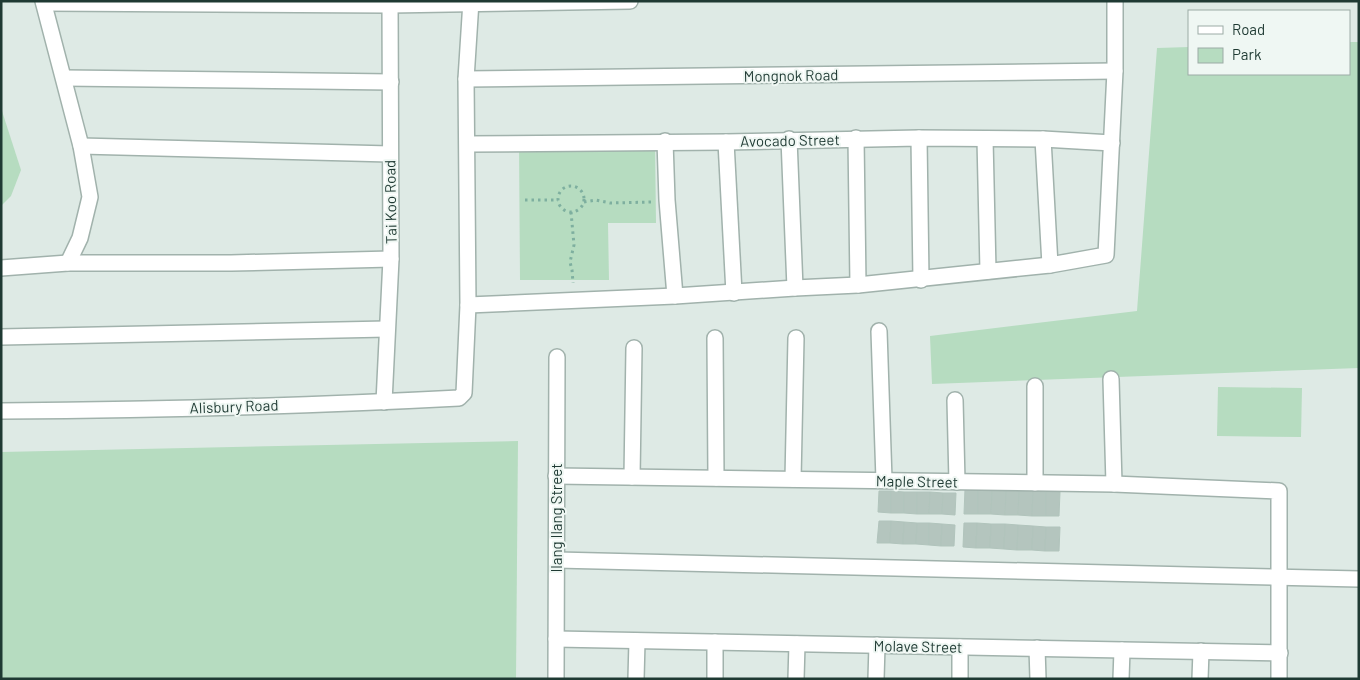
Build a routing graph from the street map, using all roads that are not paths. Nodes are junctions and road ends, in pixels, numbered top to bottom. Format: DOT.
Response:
graph roads {
  1 [pos="630,1"];
  2 [pos="1115,1"];
  3 [pos="43,2"];
  4 [pos="471,2"];
  5 [pos="390,3"];
  6 [pos="1115,71"];
  7 [pos="64,78"];
  8 [pos="466,79"];
  9 [pos="391,82"];
  10 [pos="856,138"];
  11 [pos="919,138"];
  12 [pos="789,139"];
  13 [pos="985,139"];
  14 [pos="1043,139"];
  15 [pos="665,141"];
  16 [pos="726,142"];
  17 [pos="1112,143"];
  18 [pos="468,144"];
  19 [pos="81,146"];
  20 [pos="390,154"];
  21 [pos="391,259"];
  22 [pos="68,264"];
  23 [pos="1050,265"];
  24 [pos="2,268"];
  25 [pos="988,271"];
  26 [pos="921,280"];
  27 [pos="858,285"];
  28 [pos="795,288"];
  29 [pos="734,293"];
  30 [pos="675,296"];
  31 [pos="468,305"];
  32 [pos="388,329"];
  33 [pos="879,331"];
  34 [pos="1,337"];
  35 [pos="715,338"];
  36 [pos="796,338"];
  37 [pos="634,348"];
  38 [pos="557,357"];
  39 [pos="1111,379"];
  40 [pos="1035,386"];
  41 [pos="955,400"];
  42 [pos="384,402"];
  43 [pos="1,411"];
  44 [pos="556,476"];
  45 [pos="632,477"];
  46 [pos="716,478"];
  47 [pos="793,479"];
  48 [pos="884,480"];
  49 [pos="957,482"];
  50 [pos="1035,483"];
  51 [pos="1114,484"];
  52 [pos="557,560"];
  53 [pos="1280,576"];
  54 [pos="1359,579"];
  55 [pos="556,639"];
  56 [pos="637,641"];
  57 [pos="715,642"];
  58 [pos="797,644"];
  59 [pos="877,645"];
  60 [pos="960,647"];
  61 [pos="1037,648"];
  62 [pos="1122,650"];
  63 [pos="1200,651"];
  64 [pos="1280,653"];
  65 [pos="556,679"];
  66 [pos="636,679"];
  67 [pos="714,679"];
  68 [pos="796,679"];
  69 [pos="876,679"];
  70 [pos="960,679"];
  71 [pos="1038,679"];
  72 [pos="1121,679"];
  73 [pos="1200,679"];
  74 [pos="1280,679"];
  1 -- 4 [label="street"];
  2 -- 6 [label="street"];
  3 -- 5 [label="street"];
  3 -- 7 [label="street"];
  4 -- 5 [label="street"];
  4 -- 8 [label="street"];
  5 -- 9 [label="street, Tai Koo Road"];
  6 -- 8 [label="street, Mongnok Road"];
  6 -- 17 [label="street"];
  7 -- 9 [label="street"];
  7 -- 19 [label="street"];
  8 -- 18 [label="street"];
  9 -- 20 [label="street, Tai Koo Road"];
  10 -- 11 [label="street, Avocado Street"];
  10 -- 12 [label="street, Avocado Street"];
  10 -- 27 [label="street"];
  11 -- 13 [label="street, Avocado Street"];
  11 -- 26 [label="street"];
  12 -- 16 [label="street, Avocado Street"];
  12 -- 28 [label="street"];
  13 -- 14 [label="street, Avocado Street"];
  13 -- 25 [label="street"];
  14 -- 17 [label="street, Avocado Street"];
  14 -- 23 [label="street"];
  15 -- 16 [label="street, Avocado Street"];
  15 -- 18 [label="street, Avocado Street"];
  15 -- 30 [label="street"];
  16 -- 29 [label="street"];
  17 -- 23 [label="street"];
  18 -- 31 [label="street"];
  19 -- 20 [label="street"];
  19 -- 22 [label="street"];
  20 -- 21 [label="street, Tai Koo Road"];
  21 -- 22 [label="street"];
  21 -- 32 [label="street, Tai Koo Road"];
  22 -- 24 [label="street"];
  23 -- 25 [label="street"];
  25 -- 26 [label="street"];
  26 -- 27 [label="street"];
  27 -- 28 [label="street"];
  28 -- 29 [label="street"];
  29 -- 30 [label="street"];
  30 -- 31 [label="street"];
  31 -- 42 [label="street, Alisbury Road"];
  32 -- 34 [label="street"];
  32 -- 42 [label="street, Tai Koo Road"];
  33 -- 48 [label="street"];
  35 -- 46 [label="street"];
  36 -- 47 [label="street"];
  37 -- 45 [label="street"];
  38 -- 44 [label="street, Ilang Ilang Street"];
  39 -- 51 [label="street"];
  40 -- 50 [label="street"];
  41 -- 49 [label="street"];
  42 -- 43 [label="street, Alisbury Road"];
  44 -- 45 [label="street, Maple Street"];
  44 -- 52 [label="street, Ilang Ilang Street"];
  45 -- 46 [label="street, Maple Street"];
  46 -- 47 [label="street, Maple Street"];
  47 -- 48 [label="street, Maple Street"];
  48 -- 49 [label="street, Maple Street"];
  49 -- 50 [label="street, Maple Street"];
  50 -- 51 [label="street, Maple Street"];
  51 -- 53 [label="street, Maple Street"];
  52 -- 53 [label="street"];
  52 -- 55 [label="street, Ilang Ilang Street"];
  53 -- 54 [label="street"];
  53 -- 64 [label="street"];
  55 -- 56 [label="street, Molave Street"];
  55 -- 65 [label="street, Ilang Ilang Street"];
  56 -- 57 [label="street, Molave Street"];
  56 -- 66 [label="street"];
  57 -- 58 [label="street, Molave Street"];
  57 -- 67 [label="street"];
  58 -- 59 [label="street, Molave Street"];
  58 -- 68 [label="street"];
  59 -- 60 [label="street, Molave Street"];
  59 -- 69 [label="street"];
  60 -- 61 [label="street, Molave Street"];
  60 -- 70 [label="street"];
  61 -- 62 [label="street, Molave Street"];
  61 -- 71 [label="street"];
  62 -- 63 [label="street, Molave Street"];
  62 -- 72 [label="street"];
  63 -- 64 [label="street, Molave Street"];
  63 -- 73 [label="street"];
  64 -- 74 [label="street"];
}
